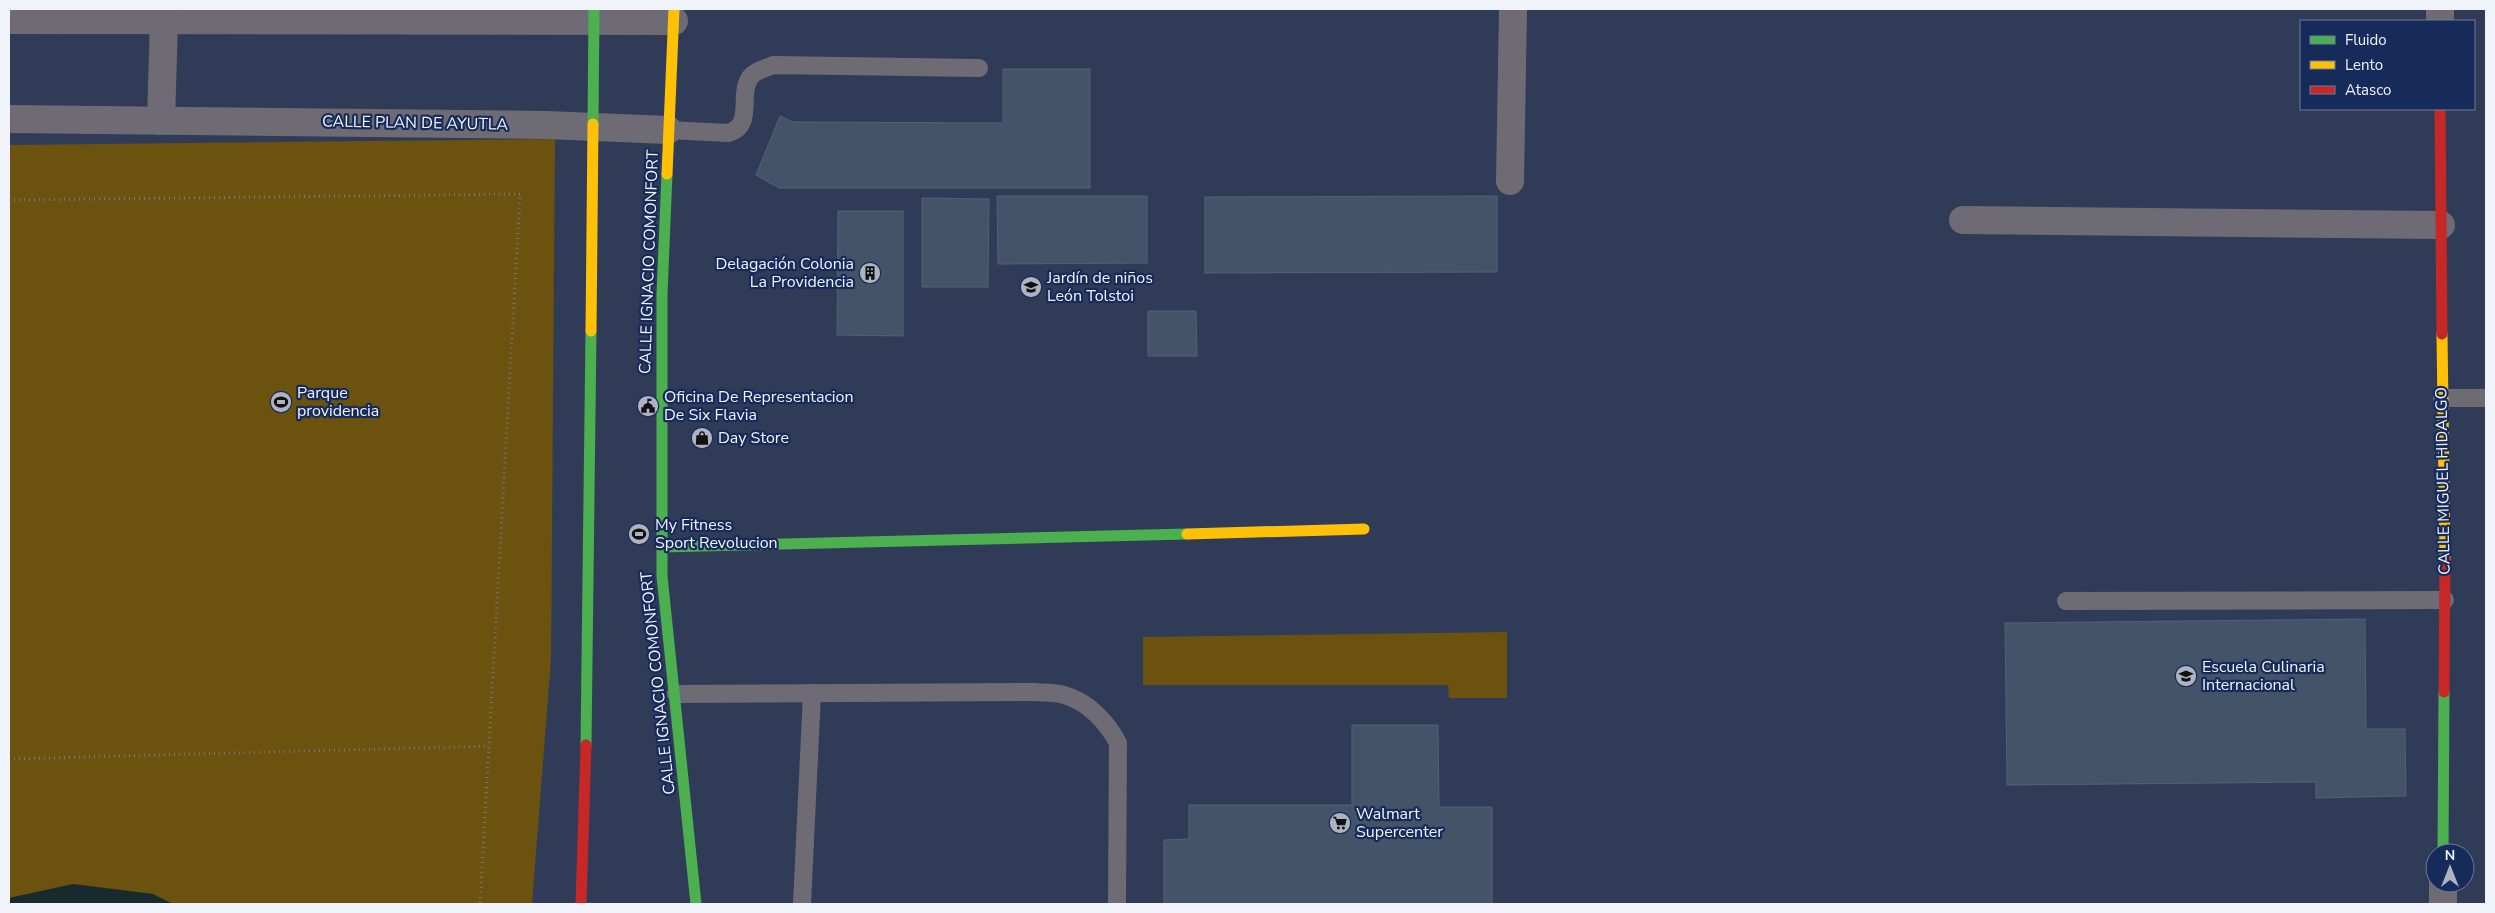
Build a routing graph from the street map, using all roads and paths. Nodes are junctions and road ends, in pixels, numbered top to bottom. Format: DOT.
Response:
graph roads {
  1 [pos="1513,9"];
  2 [pos="110,14"];
  3 [pos="198,14"];
  4 [pos="594,14"];
  5 [pos="674,15"];
  6 [pos="9,20"];
  7 [pos="164,20"];
  8 [pos="979,68"];
  9 [pos="2440,110"];
  10 [pos="9,119"];
  11 [pos="161,120"];
  12 [pos="593,126"];
  13 [pos="668,130"];
  14 [pos="1510,181"];
  15 [pos="9,200"];
  16 [pos="1963,220"];
  17 [pos="2441,225"];
  18 [pos="2442,398"];
  19 [pos="2486,398"];
  20 [pos="1364,529"];
  21 [pos="662,547"];
  22 [pos="2445,600"];
  23 [pos="2066,601"];
  24 [pos="812,693"];
  25 [pos="676,694"];
  26 [pos="489,746"];
  27 [pos="9,759"];
  28 [pos="2444,843"];
  29 [pos="480,904"];
  30 [pos="581,904"];
  31 [pos="696,904"];
  32 [pos="802,904"];
  33 [pos="1117,904"];
  1 -- 14 [label="street"];
  2 -- 6 [label="street"];
  2 -- 7 [label="street"];
  3 -- 4 [label="street"];
  3 -- 7 [label="street"];
  4 -- 5 [label="street"];
  4 -- 12 [label="main road"];
  5 -- 13 [label="main road, CALLE IGNACIO COMONFORT"];
  7 -- 11 [label="street"];
  8 -- 13 [label="lane"];
  9 -- 17 [label="main road, CALLE MIGUEL HIDALGO"];
  10 -- 11 [label="street, CALLE PLAN DE AYUTLA"];
  11 -- 12 [label="street, CALLE PLAN DE AYUTLA"];
  12 -- 13 [label="street, CALLE PLAN DE AYUTLA"];
  12 -- 30 [label="main road"];
  13 -- 21 [label="main road, CALLE IGNACIO COMONFORT"];
  15 -- 26 [label="path"];
  16 -- 17 [label="street"];
  17 -- 18 [label="main road, CALLE MIGUEL HIDALGO"];
  18 -- 19 [label="lane"];
  18 -- 22 [label="main road, CALLE MIGUEL HIDALGO"];
  20 -- 21 [label="main road"];
  21 -- 25 [label="main road, CALLE IGNACIO COMONFORT"];
  22 -- 23 [label="lane"];
  22 -- 28 [label="main road, CALLE MIGUEL HIDALGO"];
  24 -- 25 [label="lane"];
  24 -- 32 [label="lane"];
  24 -- 33 [label="lane"];
  25 -- 31 [label="main road, CALLE IGNACIO COMONFORT"];
  26 -- 27 [label="path"];
  26 -- 29 [label="path"];
}
